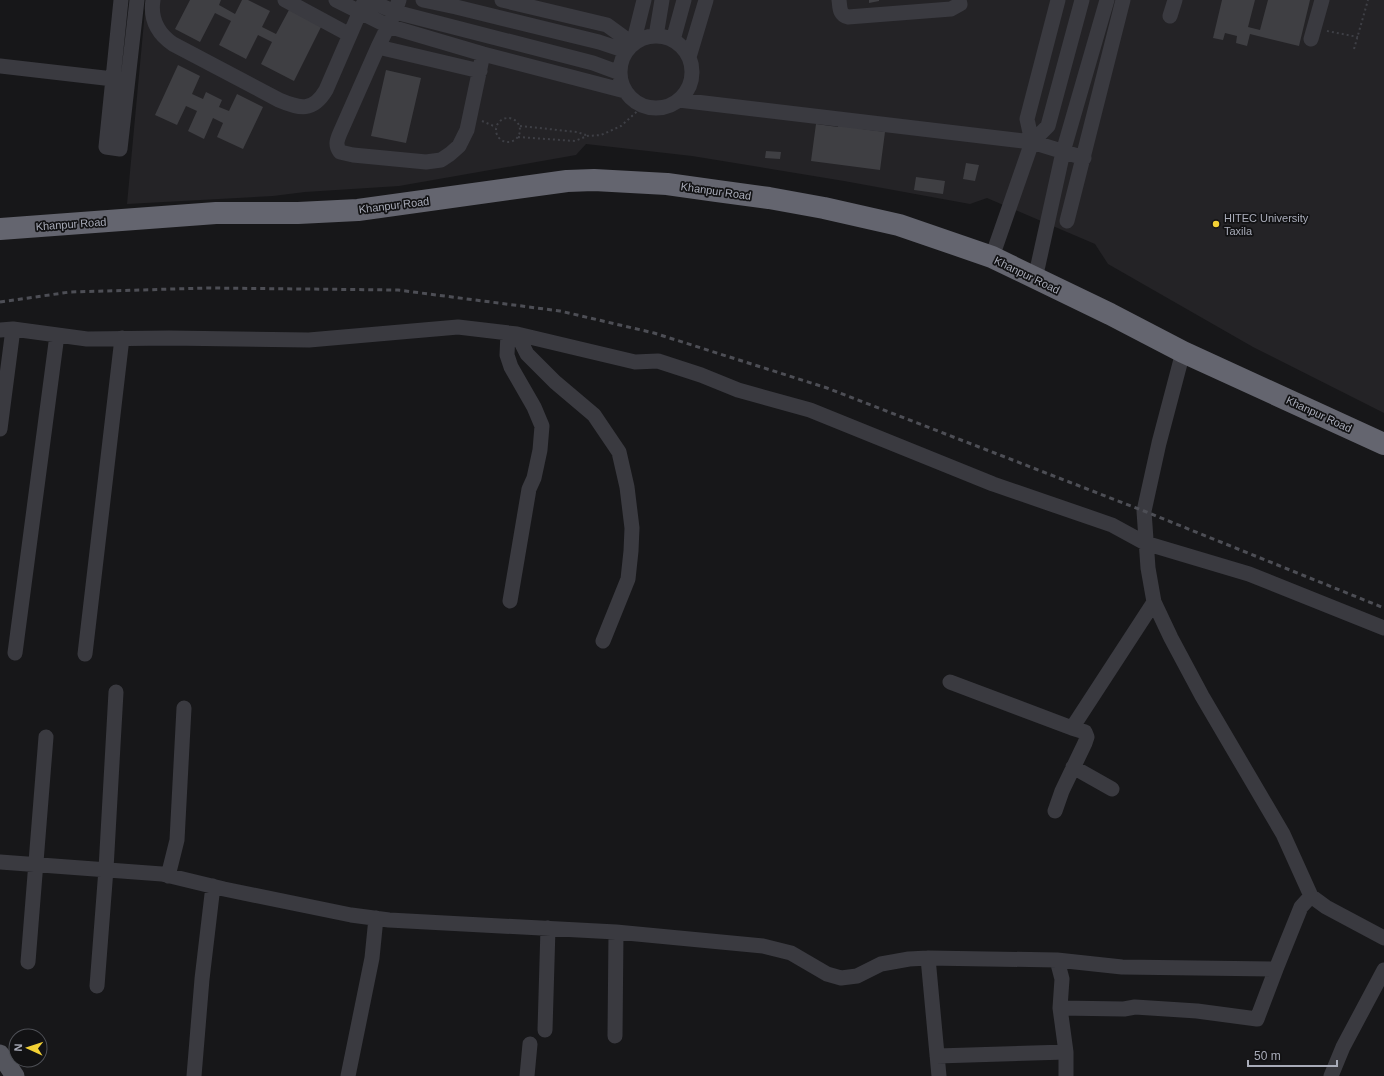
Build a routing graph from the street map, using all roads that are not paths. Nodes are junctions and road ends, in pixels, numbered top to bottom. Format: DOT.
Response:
graph roads {
  1 [pos="121,0"];
  2 [pos="137,0"];
  3 [pos="153,0"];
  4 [pos="285,0"];
  5 [pos="336,0"];
  6 [pos="423,0"];
  7 [pos="502,0"];
  8 [pos="644,0"];
  9 [pos="662,0"];
  10 [pos="684,0"];
  11 [pos="706,0"];
  12 [pos="839,0"];
  13 [pos="960,0"];
  14 [pos="1058,0"];
  15 [pos="1082,0"];
  16 [pos="1107,0"];
  17 [pos="1123,0"];
  18 [pos="1175,0"];
  19 [pos="1322,0"];
  20 [pos="457,3"];
  21 [pos="364,4"];
  22 [pos="397,6"];
  23 [pos="558,6"];
  24 [pos="1170,16"];
  25 [pos="388,26"];
  26 [pos="1312,34"];
  27 [pos="350,35"];
  28 [pos="656,36"];
  29 [pos="673,40"];
  30 [pos="378,47"];
  31 [pos="630,48"];
  32 [pos="483,54"];
  33 [pos="689,57"];
  34 [pos="0,66"];
  35 [pos="480,71"];
  36 [pos="620,73"];
  37 [pos="120,79"];
  38 [pos="625,91"];
  39 [pos="679,100"];
  40 [pos="1032,142"];
  41 [pos="1063,152"];
  42 [pos="1084,158"];
  43 [pos="1067,221"];
  44 [pos="0,229"];
  45 [pos="992,257"];
  46 [pos="1035,279"];
  47 [pos="6,329"];
  48 [pos="513,334"];
  49 [pos="56,335"];
  50 [pos="122,338"];
  51 [pos="1183,352"];
  52 [pos="0,429"];
  53 [pos="1384,444"];
  54 [pos="1145,543"];
  55 [pos="510,601"];
  56 [pos="1154,602"];
  57 [pos="1384,628"];
  58 [pos="603,641"];
  59 [pos="15,653"];
  60 [pos="85,654"];
  61 [pos="950,682"];
  62 [pos="116,692"];
  63 [pos="184,708"];
  64 [pos="1072,728"];
  65 [pos="46,737"];
  66 [pos="1073,767"];
  67 [pos="1112,789"];
  68 [pos="1055,811"];
  69 [pos="0,862"];
  70 [pos="36,864"];
  71 [pos="106,869"];
  72 [pos="168,876"];
  73 [pos="213,886"];
  74 [pos="1312,896"];
  75 [pos="376,918"];
  76 [pos="548,928"];
  77 [pos="616,932"];
  78 [pos="1384,938"];
  79 [pos="928,958"];
  80 [pos="1057,960"];
  81 [pos="28,962"];
  82 [pos="1276,969"];
  83 [pos="1384,970"];
  84 [pos="97,986"];
  85 [pos="1060,1008"];
  86 [pos="545,1030"];
  87 [pos="615,1036"];
  88 [pos="530,1044"];
  89 [pos="1066,1052"];
  90 [pos="0,1054"];
  91 [pos="937,1056"];
  92 [pos="15,1076"];
  93 [pos="194,1076"];
  94 [pos="348,1076"];
  95 [pos="527,1076"];
  96 [pos="939,1076"];
  97 [pos="1066,1076"];
  98 [pos="1331,1076"];
  1 -- 37 [label="street"];
  2 -- 37 [label="street"];
  3 -- 27 [label="street"];
  4 -- 27 [label="street"];
  5 -- 21 [label="street"];
  6 -- 20 [label="street"];
  7 -- 23 [label="street"];
  8 -- 31 [label="street"];
  9 -- 28 [label="street"];
  10 -- 29 [label="street"];
  11 -- 33 [label="street"];
  12 -- 13 [label="street"];
  14 -- 40 [label="street"];
  15 -- 40 [label="street"];
  16 -- 41 [label="street"];
  17 -- 42 [label="street"];
  18 -- 24 [label="street"];
  19 -- 26 [label="street"];
  20 -- 31 [label="street"];
  21 -- 22 [label="street"];
  21 -- 25 [label="street"];
  21 -- 27 [label="street"];
  22 -- 25 [label="street"];
  22 -- 36 [label="street"];
  23 -- 31 [label="street"];
  25 -- 30 [label="street"];
  25 -- 32 [label="street"];
  28 -- 29 [label="street"];
  28 -- 31 [label="street"];
  29 -- 33 [label="street"];
  30 -- 35 [label="street"];
  30 -- 35 [label="street"];
  31 -- 36 [label="street"];
  32 -- 35 [label="street"];
  32 -- 38 [label="street"];
  33 -- 39 [label="street"];
  34 -- 37 [label="street"];
  36 -- 38 [label="street"];
  38 -- 39 [label="street"];
  39 -- 40 [label="street"];
  40 -- 41 [label="street"];
  40 -- 45 [label="street"];
  41 -- 42 [label="street"];
  41 -- 46 [label="street"];
  42 -- 43 [label="street"];
  44 -- 45 [label="highway, Khanpur Road"];
  45 -- 46 [label="highway, Khanpur Road"];
  46 -- 51 [label="highway, Khanpur Road"];
  47 -- 49 [label="street"];
  47 -- 52 [label="street"];
  48 -- 50 [label="street"];
  48 -- 54 [label="street"];
  48 -- 55 [label="street"];
  48 -- 58 [label="street"];
  49 -- 50 [label="street"];
  49 -- 59 [label="street"];
  50 -- 60 [label="street"];
  51 -- 53 [label="highway, Khanpur Road"];
  51 -- 54 [label="street"];
  54 -- 56 [label="street"];
  54 -- 57 [label="street"];
  56 -- 64 [label="street"];
  56 -- 74 [label="street"];
  61 -- 64 [label="street"];
  62 -- 71 [label="street"];
  63 -- 72 [label="street"];
  64 -- 66 [label="street"];
  65 -- 70 [label="street"];
  66 -- 67 [label="street"];
  66 -- 68 [label="street"];
  69 -- 70 [label="street"];
  70 -- 71 [label="street"];
  70 -- 81 [label="street"];
  71 -- 72 [label="street"];
  71 -- 84 [label="street"];
  72 -- 73 [label="street"];
  73 -- 75 [label="street"];
  73 -- 93 [label="street"];
  74 -- 78 [label="street"];
  74 -- 82 [label="street"];
  75 -- 76 [label="street"];
  75 -- 94 [label="street"];
  76 -- 77 [label="street"];
  76 -- 86 [label="street"];
  77 -- 79 [label="street"];
  77 -- 87 [label="street"];
  79 -- 80 [label="street"];
  79 -- 91 [label="street"];
  80 -- 82 [label="street"];
  80 -- 85 [label="street"];
  82 -- 85 [label="street"];
  83 -- 98 [label="street"];
  85 -- 89 [label="street"];
  88 -- 95 [label="street"];
  89 -- 91 [label="street"];
  89 -- 97 [label="street"];
  90 -- 92 [label="main road"];
  91 -- 96 [label="street"];
}
